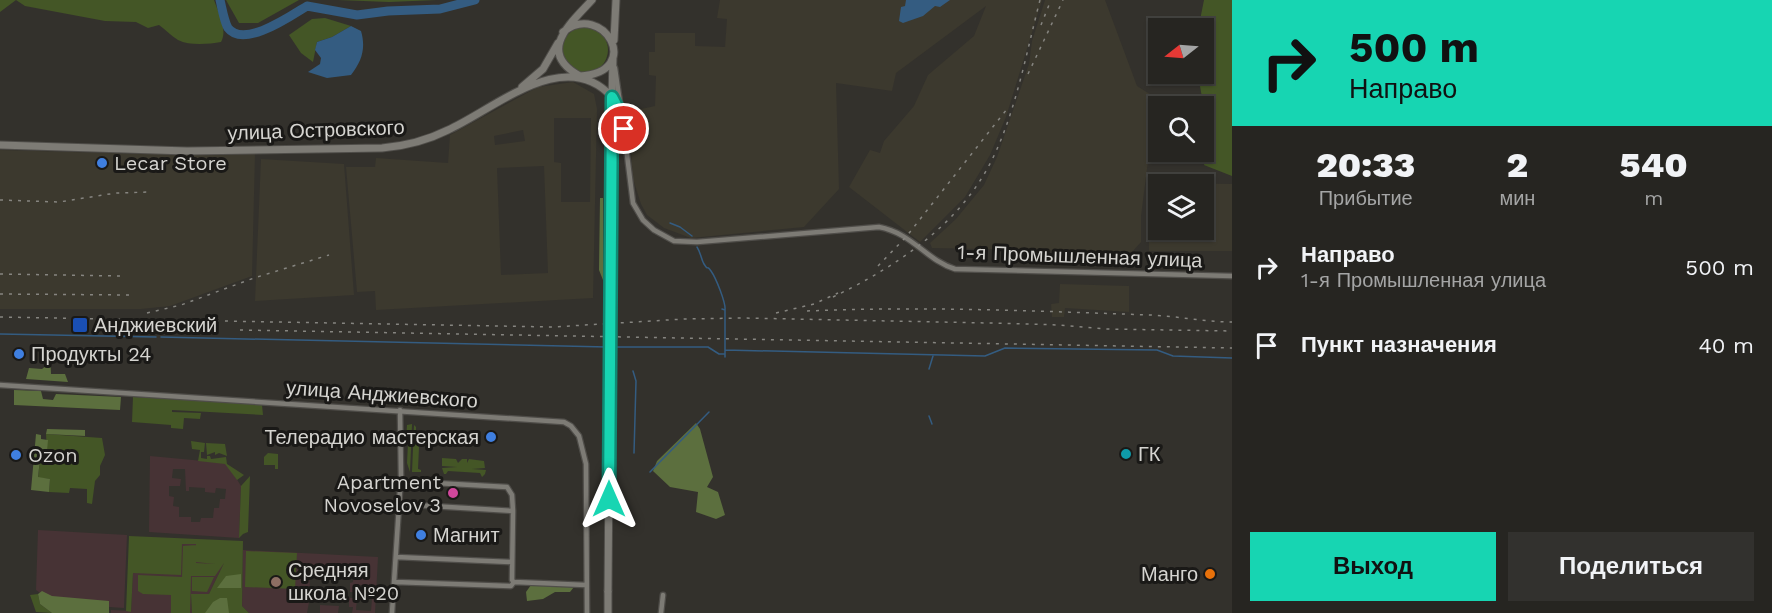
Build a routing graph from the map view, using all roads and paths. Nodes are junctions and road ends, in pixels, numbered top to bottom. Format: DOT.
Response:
graph roads {
  1 [pos="592,0"];
  2 [pos="616,0"];
  3 [pos="562,34"];
  4 [pos="614,51"];
  5 [pos="580,76"];
  6 [pos="516,93"];
  7 [pos="612,97"];
  8 [pos="622,116"];
  9 [pos="0,146"];
  10 [pos="1232,276"];
  11 [pos="0,386"];
  12 [pos="400,410"];
  13 [pos="400,481"];
  14 [pos="399,504"];
  15 [pos="513,511"];
  16 [pos="396,557"];
  17 [pos="512,562"];
  18 [pos="394,582"];
  19 [pos="514,582"];
  20 [pos="586,585"];
  21 [pos="663,595"];
  22 [pos="392,613"];
  23 [pos="587,613"];
  24 [pos="608,613"];
  25 [pos="661,613"];
  1 -- 3 [label="street"];
  2 -- 4 [label="street"];
  3 -- 4 [label="street"];
  3 -- 5 [label="street"];
  3 -- 6 [label="street"];
  4 -- 5 [label="street"];
  4 -- 7 [label="street"];
  4 -- 8 [label="street"];
  5 -- 6 [label="street, улица Островского"];
  5 -- 7 [label="street"];
  6 -- 9 [label="street, улица Островского"];
  7 -- 8 [label="street, 1-я Промышленная улица"];
  7 -- 24 [label="street, bridge"];
  8 -- 10 [label="street, 1-я Промышленная улица"];
  11 -- 12 [label="street, улица Анджиевского"];
  12 -- 13 [label="street"];
  12 -- 20 [label="street, улица Анджиевского"];
  13 -- 14 [label="street"];
  13 -- 15 [label="street"];
  14 -- 15 [label="street"];
  14 -- 16 [label="street"];
  15 -- 17 [label="street"];
  16 -- 17 [label="street"];
  16 -- 18 [label="street"];
  17 -- 19 [label="street"];
  18 -- 19 [label="street"];
  18 -- 22 [label="street"];
  19 -- 20 [label="street"];
  20 -- 23 [label="street, улица Анджиевского"];
  21 -- 25 [label="street"];
}
